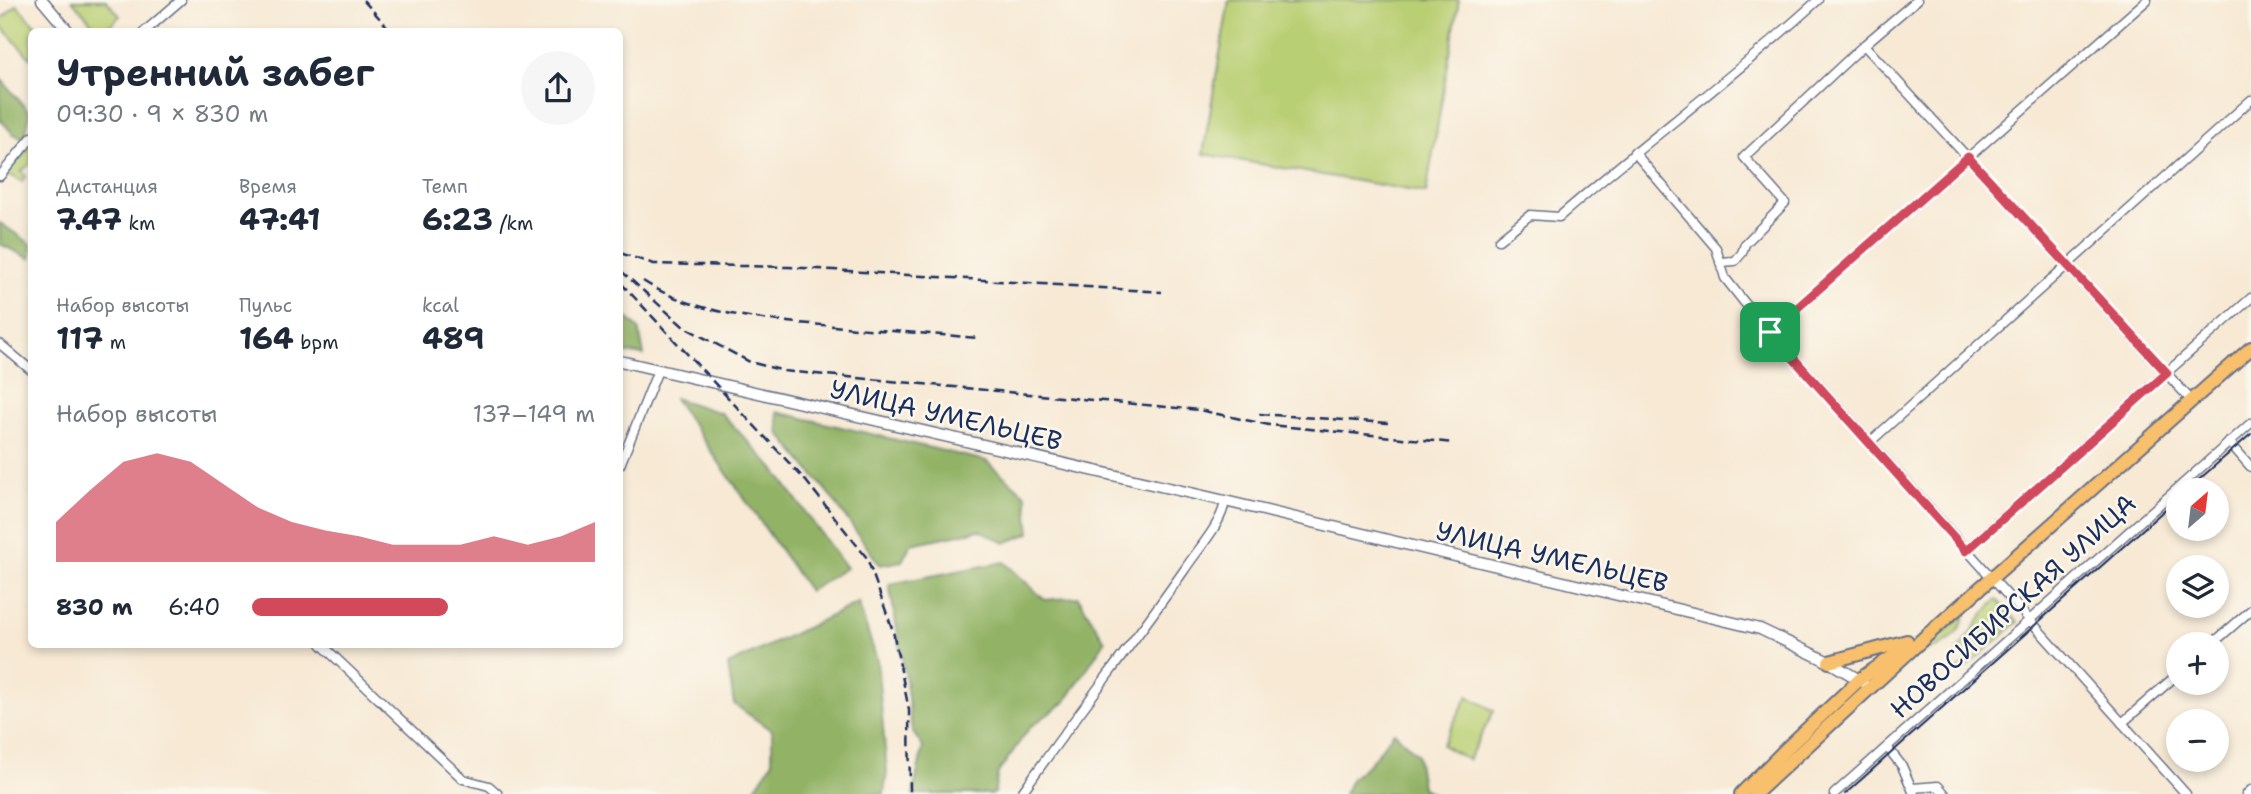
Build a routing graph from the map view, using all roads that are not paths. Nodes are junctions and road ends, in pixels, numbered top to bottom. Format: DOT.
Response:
graph roads {
  1 [pos="42,0"];
  2 [pos="181,0"];
  3 [pos="1818,0"];
  4 [pos="1917,0"];
  5 [pos="2147,0"];
  6 [pos="66,28"];
  7 [pos="149,28"];
  8 [pos="1864,45"];
  9 [pos="2251,100"];
  10 [pos="28,142"];
  11 [pos="1634,152"];
  12 [pos="1968,157"];
  13 [pos="0,176"];
  14 [pos="1499,240"];
  15 [pos="1720,262"];
  16 [pos="2067,265"];
  17 [pos="2251,298"];
  18 [pos="1770,332"];
  19 [pos="0,344"];
  20 [pos="2251,348"];
  21 [pos="623,361"];
  22 [pos="28,368"];
  23 [pos="658,370"];
  24 [pos="2167,373"];
  25 [pos="2191,400"];
  26 [pos="2251,423"];
  27 [pos="1870,442"];
  28 [pos="2229,442"];
  29 [pos="623,458"];
  30 [pos="2251,467"];
  31 [pos="1225,500"];
  32 [pos="1966,551"];
  33 [pos="1992,579"];
  34 [pos="2251,610"];
  35 [pos="2029,618"];
  36 [pos="2226,632"];
  37 [pos="1925,637"];
  38 [pos="325,648"];
  39 [pos="1829,662"];
  40 [pos="1860,679"];
  41 [pos="2166,684"];
  42 [pos="1871,688"];
  43 [pos="2122,723"];
  44 [pos="1887,747"];
  45 [pos="2251,790"];
  46 [pos="1913,791"];
  47 [pos="498,794"];
  48 [pos="1021,794"];
  49 [pos="1741,794"];
  50 [pos="1755,794"];
  51 [pos="1834,794"];
  52 [pos="1945,794"];
  53 [pos="2186,794"];
  54 [pos="2246,794"];
  1 -- 6 [label="street"];
  2 -- 7 [label="street"];
  3 -- 11 [label="street"];
  4 -- 8 [label="street"];
  5 -- 12 [label="street"];
  8 -- 12 [label="street"];
  8 -- 15 [label="street"];
  9 -- 16 [label="street"];
  10 -- 13 [label="street"];
  11 -- 14 [label="street"];
  11 -- 15 [label="street"];
  12 -- 16 [label="street"];
  12 -- 18 [label="street"];
  15 -- 18 [label="street"];
  16 -- 24 [label="street"];
  16 -- 27 [label="street"];
  17 -- 24 [label="street"];
  18 -- 27 [label="street"];
  19 -- 22 [label="street"];
  20 -- 25 [label="main road"];
  21 -- 23 [label="street, УЛИЦА УМЕЛЬЦЕВ"];
  23 -- 29 [label="street"];
  23 -- 31 [label="street, УЛИЦА УМЕЛЬЦЕВ"];
  24 -- 25 [label="street"];
  24 -- 32 [label="street"];
  25 -- 33 [label="main road"];
  26 -- 28 [label="street, НОВОСИБИРСКАЯ УЛИЦА"];
  27 -- 32 [label="street"];
  28 -- 30 [label="street"];
  28 -- 35 [label="street, НОВОСИБИРСКАЯ УЛИЦА"];
  31 -- 39 [label="street, УЛИЦА УМЕЛЬЦЕВ"];
  31 -- 48 [label="street"];
  32 -- 33 [label="street"];
  33 -- 35 [label="street"];
  33 -- 37 [label="main road"];
  34 -- 36 [label="street"];
  35 -- 43 [label="street"];
  35 -- 44 [label="street, НОВОСИБИРСКАЯ УЛИЦА"];
  37 -- 39 [label="main road"];
  37 -- 40 [label="main road"];
  37 -- 42 [label="main road"];
  38 -- 47 [label="street"];
  39 -- 40 [label="street, УЛИЦА УМЕЛЬЦЕВ"];
  40 -- 42 [label="street, УЛИЦА УМЕЛЬЦЕВ"];
  40 -- 49 [label="main road"];
  41 -- 43 [label="street"];
  42 -- 50 [label="main road"];
  43 -- 53 [label="street"];
  44 -- 46 [label="street"];
  44 -- 51 [label="street, НОВОСИБИРСКАЯ УЛИЦА"];
  45 -- 54 [label="street"];
  46 -- 52 [label="street"];
}
